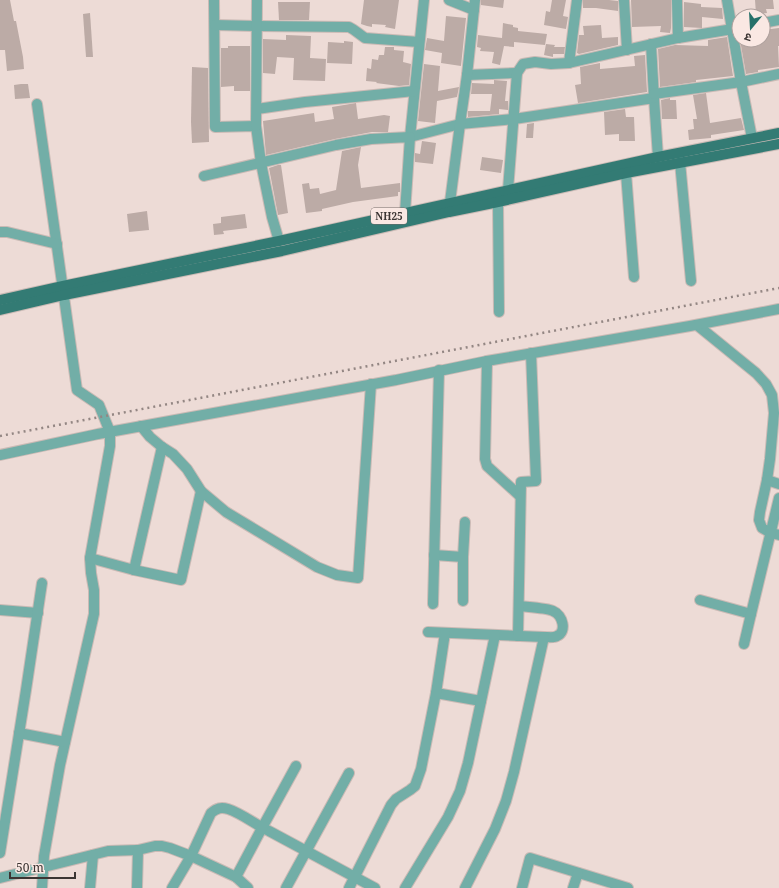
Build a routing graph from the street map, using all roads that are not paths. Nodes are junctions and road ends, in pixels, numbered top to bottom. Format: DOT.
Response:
graph roads {
  1 [pos="214,0"];
  2 [pos="257,0"];
  3 [pos="424,0"];
  4 [pos="449,0"];
  5 [pos="577,0"];
  6 [pos="624,0"];
  7 [pos="677,0"];
  8 [pos="727,0"];
  9 [pos="475,5"];
  10 [pos="731,12"];
  11 [pos="214,25"];
  12 [pos="257,26"];
  13 [pos="731,29"];
  14 [pos="678,38"];
  15 [pos="419,42"];
  16 [pos="651,44"];
  17 [pos="738,48"];
  18 [pos="627,50"];
  19 [pos="569,63"];
  20 [pos="517,73"];
  21 [pos="779,74"];
  22 [pos="467,75"];
  23 [pos="741,82"];
  24 [pos="414,91"];
  25 [pos="654,96"];
  26 [pos="38,104"];
  27 [pos="257,109"];
  28 [pos="514,119"];
  29 [pos="460,124"];
  30 [pos="256,126"];
  31 [pos="779,133"];
  32 [pos="410,137"];
  33 [pos="752,138"];
  34 [pos="779,144"];
  35 [pos="658,157"];
  36 [pos="680,162"];
  37 [pos="260,163"];
  38 [pos="626,172"];
  39 [pos="204,176"];
  40 [pos="508,190"];
  41 [pos="450,202"];
  42 [pos="498,202"];
  43 [pos="405,213"];
  44 [pos="0,232"];
  45 [pos="279,241"];
  46 [pos="57,244"];
  47 [pos="634,277"];
  48 [pos="690,281"];
  49 [pos="63,290"];
  50 [pos="0,300"];
  51 [pos="779,309"];
  52 [pos="0,310"];
  53 [pos="499,312"];
  54 [pos="697,325"];
  55 [pos="531,353"];
  56 [pos="487,361"];
  57 [pos="439,370"];
  58 [pos="371,384"];
  59 [pos="141,426"];
  60 [pos="110,432"];
  61 [pos="162,447"];
  62 [pos="0,455"];
  63 [pos="767,480"];
  64 [pos="779,484"];
  65 [pos="201,491"];
  66 [pos="520,496"];
  67 [pos="779,498"];
  68 [pos="465,522"];
  69 [pos="775,534"];
  70 [pos="434,555"];
  71 [pos="463,557"];
  72 [pos="90,558"];
  73 [pos="134,570"];
  74 [pos="42,583"];
  75 [pos="700,600"];
  76 [pos="463,601"];
  77 [pos="433,604"];
  78 [pos="519,606"];
  79 [pos="0,610"];
  80 [pos="38,613"];
  81 [pos="751,614"];
  82 [pos="428,632"];
  83 [pos="445,633"];
  84 [pos="495,635"];
  85 [pos="518,636"];
  86 [pos="544,637"];
  87 [pos="744,644"];
  88 [pos="436,693"];
  89 [pos="481,701"];
  90 [pos="19,733"];
  91 [pos="65,742"];
  92 [pos="296,766"];
  93 [pos="349,773"];
  94 [pos="262,828"];
  95 [pos="138,850"];
  96 [pos="306,851"];
  97 [pos="0,853"];
  98 [pos="93,855"];
  99 [pos="191,856"];
  100 [pos="43,867"];
  101 [pos="578,873"];
  102 [pos="236,877"];
  103 [pos="355,877"];
  104 [pos="0,878"];
  105 [pos="621,887"];
  106 [pos="42,888"];
  107 [pos="90,888"];
  108 [pos="137,888"];
  109 [pos="172,888"];
  110 [pos="248,888"];
  111 [pos="286,888"];
  112 [pos="349,888"];
  113 [pos="375,888"];
  114 [pos="405,888"];
  115 [pos="465,888"];
  116 [pos="522,888"];
  117 [pos="573,888"];
  1 -- 11 [label="street"];
  2 -- 12 [label="street"];
  3 -- 15 [label="street"];
  4 -- 9 [label="street"];
  5 -- 19 [label="street"];
  6 -- 18 [label="street"];
  7 -- 14 [label="street"];
  8 -- 10 [label="street"];
  9 -- 22 [label="street"];
  11 -- 12 [label="street"];
  11 -- 30 [label="street"];
  12 -- 15 [label="street"];
  12 -- 27 [label="street"];
  13 -- 14 [label="street"];
  14 -- 16 [label="street"];
  15 -- 24 [label="street"];
  16 -- 18 [label="street"];
  16 -- 25 [label="street"];
  17 -- 23 [label="street"];
  18 -- 19 [label="street"];
  19 -- 20 [label="street"];
  20 -- 22 [label="street"];
  20 -- 28 [label="street"];
  21 -- 23 [label="street"];
  22 -- 29 [label="street"];
  23 -- 25 [label="street"];
  23 -- 33 [label="street"];
  24 -- 27 [label="street"];
  24 -- 32 [label="street"];
  25 -- 28 [label="street"];
  25 -- 35 [label="street"];
  26 -- 46 [label="street"];
  27 -- 30 [label="street"];
  28 -- 29 [label="street"];
  28 -- 40 [label="street"];
  29 -- 32 [label="street"];
  29 -- 41 [label="street"];
  30 -- 37 [label="street"];
  31 -- 33 [label="main road, NH25"];
  32 -- 37 [label="street"];
  32 -- 43 [label="street"];
  33 -- 35 [label="main road, NH25"];
  34 -- 36 [label="main road, NH25"];
  35 -- 40 [label="main road, NH25"];
  36 -- 38 [label="main road, NH25"];
  36 -- 48 [label="street"];
  37 -- 39 [label="street"];
  37 -- 45 [label="street"];
  38 -- 42 [label="main road, NH25"];
  38 -- 47 [label="street"];
  40 -- 41 [label="main road, NH25"];
  41 -- 43 [label="main road, NH25"];
  42 -- 49 [label="main road, NH25"];
  42 -- 53 [label="street"];
  43 -- 45 [label="main road, NH25"];
  44 -- 46 [label="street"];
  45 -- 49 [label="main road, NH25"];
  46 -- 49 [label="street"];
  49 -- 50 [label="main road, NH25"];
  49 -- 52 [label="main road, NH25"];
  49 -- 60 [label="street"];
  51 -- 54 [label="street"];
  54 -- 55 [label="street"];
  54 -- 63 [label="street"];
  55 -- 56 [label="street"];
  55 -- 66 [label="street"];
  56 -- 57 [label="street"];
  56 -- 66 [label="street"];
  57 -- 58 [label="street"];
  57 -- 70 [label="street"];
  58 -- 59 [label="street"];
  58 -- 65 [label="street"];
  59 -- 60 [label="street"];
  59 -- 61 [label="street"];
  60 -- 62 [label="street"];
  60 -- 72 [label="street"];
  61 -- 65 [label="street"];
  61 -- 73 [label="street"];
  63 -- 64 [label="street"];
  63 -- 69 [label="street"];
  65 -- 73 [label="street"];
  66 -- 78 [label="street"];
  67 -- 69 [label="street"];
  68 -- 71 [label="street"];
  69 -- 81 [label="street"];
  70 -- 71 [label="street"];
  70 -- 77 [label="street"];
  71 -- 76 [label="street"];
  72 -- 73 [label="street"];
  72 -- 91 [label="street"];
  74 -- 80 [label="street"];
  75 -- 81 [label="street"];
  78 -- 85 [label="street"];
  78 -- 86 [label="street"];
  79 -- 80 [label="street"];
  80 -- 90 [label="street"];
  81 -- 87 [label="street"];
  82 -- 83 [label="street"];
  83 -- 84 [label="street"];
  83 -- 88 [label="street"];
  84 -- 85 [label="street"];
  84 -- 89 [label="street"];
  85 -- 86 [label="street"];
  86 -- 115 [label="street"];
  88 -- 89 [label="street"];
  88 -- 103 [label="street"];
  89 -- 114 [label="street"];
  90 -- 91 [label="street"];
  90 -- 97 [label="street"];
  91 -- 100 [label="street"];
  92 -- 94 [label="street"];
  93 -- 96 [label="street"];
  94 -- 96 [label="street"];
  94 -- 99 [label="street"];
  94 -- 102 [label="street"];
  95 -- 98 [label="street"];
  95 -- 99 [label="street"];
  95 -- 108 [label="street"];
  96 -- 103 [label="street"];
  96 -- 111 [label="street"];
  98 -- 100 [label="street"];
  98 -- 107 [label="street"];
  99 -- 102 [label="street"];
  99 -- 109 [label="street"];
  100 -- 104 [label="street"];
  100 -- 106 [label="street"];
  101 -- 105 [label="street"];
  101 -- 116 [label="street"];
  101 -- 117 [label="street"];
  102 -- 110 [label="street"];
  103 -- 112 [label="street"];
  103 -- 113 [label="street"];
}
